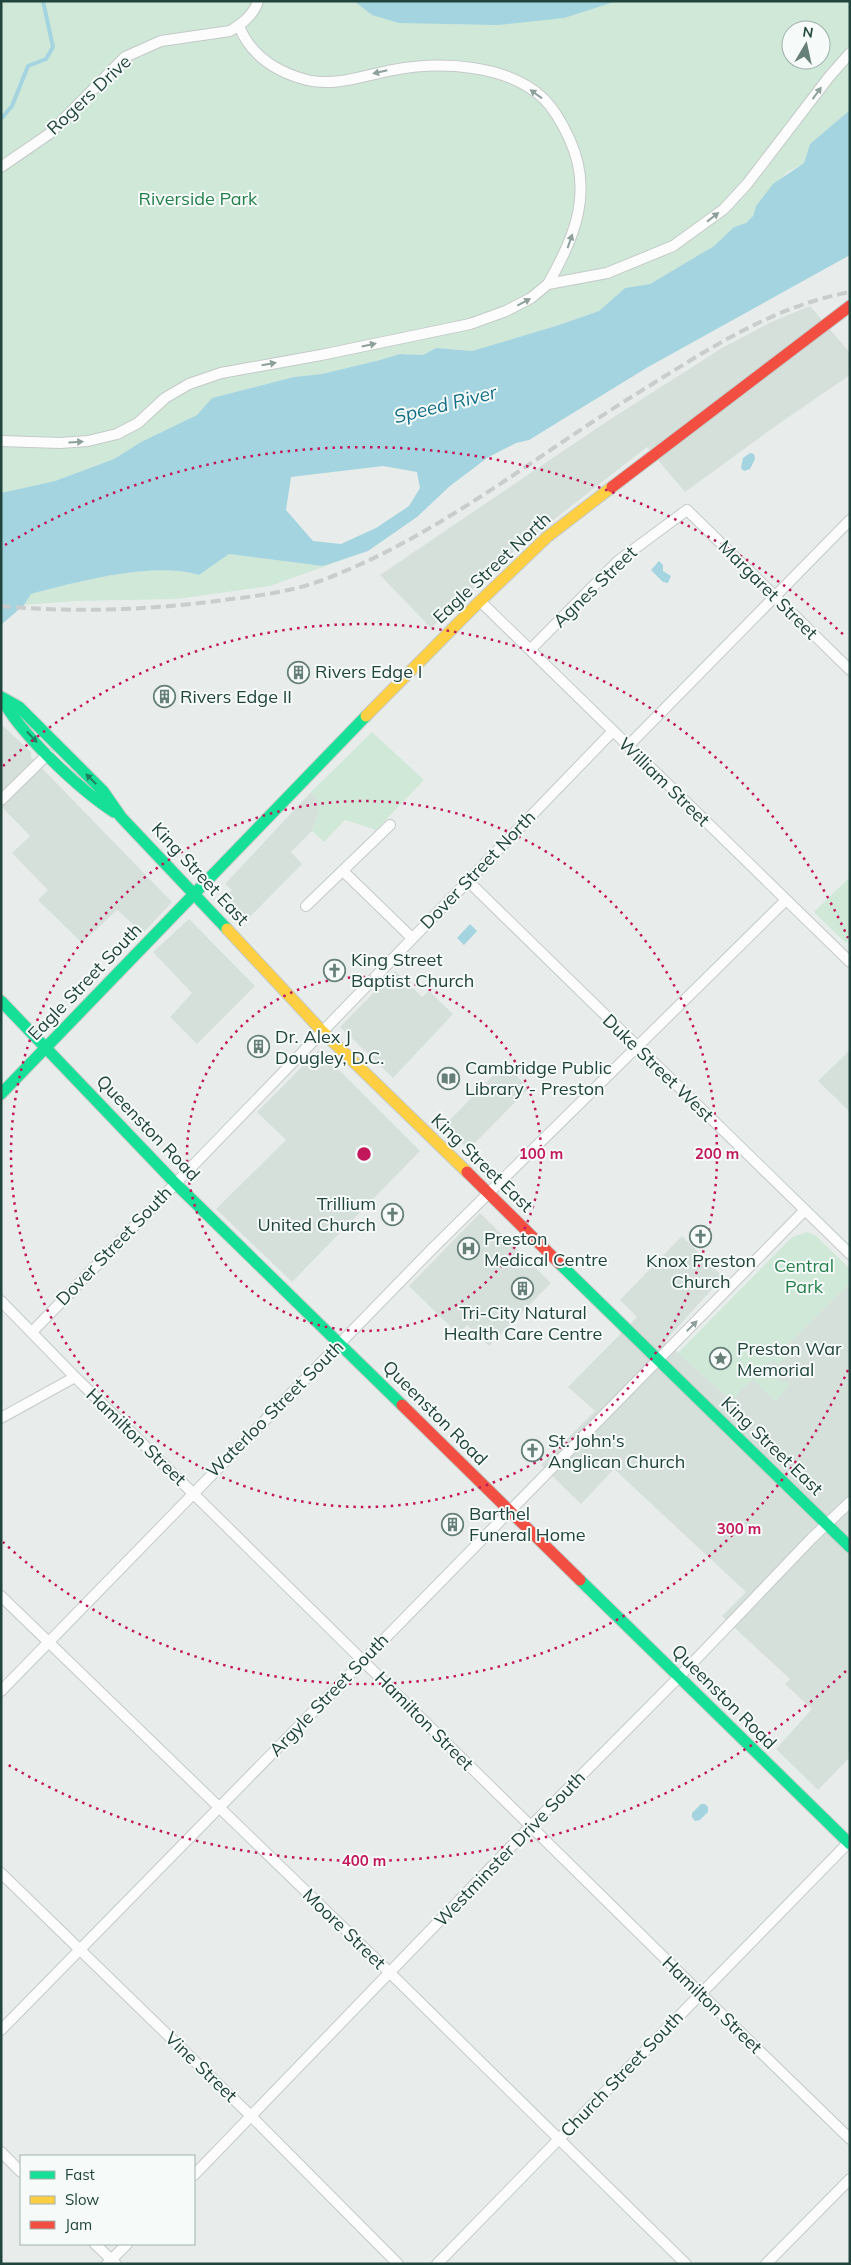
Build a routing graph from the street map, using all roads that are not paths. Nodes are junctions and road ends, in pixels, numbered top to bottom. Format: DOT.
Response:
graph roads {
  1 [pos="258,1"];
  2 [pos="239,26"];
  3 [pos="850,53"];
  4 [pos="1,167"];
  5 [pos="548,284"];
  6 [pos="850,306"];
  7 [pos="1,441"];
  8 [pos="687,510"];
  9 [pos="850,520"];
  10 [pos="774,597"];
  11 [pos="480,601"];
  12 [pos="530,650"];
  13 [pos="850,670"];
  14 [pos="2,698"];
  15 [pos="613,731"];
  16 [pos="628,746"];
  17 [pos="48,754"];
  18 [pos="1,800"];
  19 [pos="121,817"];
  20 [pos="390,825"];
  21 [pos="343,871"];
  22 [pos="468,881"];
  23 [pos="194,895"];
  24 [pos="786,900"];
  25 [pos="306,906"];
  26 [pos="412,938"];
  27 [pos="850,962"];
  28 [pos="1,1001"];
  29 [pos="322,1031"];
  30 [pos="636,1046"];
  31 [pos="46,1047"];
  32 [pos="1,1094"];
  33 [pos="174,1183"];
  34 [pos="488,1194"];
  35 [pos="804,1211"];
  36 [pos="850,1254"];
  37 [pos="1,1301"];
  38 [pos="32,1332"];
  39 [pos="340,1344"];
  40 [pos="658,1360"];
  41 [pos="75,1377"];
  42 [pos="1,1418"];
  43 [pos="193,1492"];
  44 [pos="850,1502"];
  45 [pos="509,1510"];
  46 [pos="826,1524"];
  47 [pos="850,1547"];
  48 [pos="1,1596"];
  49 [pos="49,1642"];
  50 [pos="363,1660"];
  51 [pos="679,1677"];
  52 [pos="1,1691"];
  53 [pos="219,1808"];
  54 [pos="531,1826"];
  55 [pos="849,1843"];
  56 [pos="1,1873"];
  57 [pos="80,1949"];
  58 [pos="390,1973"];
  59 [pos="701,1994"];
  60 [pos="1,2030"];
  61 [pos="250,2115"];
  62 [pos="850,2138"];
  63 [pos="558,2140"];
  64 [pos="1,2152"];
  65 [pos="20,2171"];
  66 [pos="195,2174"];
  67 [pos="850,2179"];
  68 [pos="96,2245"];
  69 [pos="126,2245"];
  70 [pos="112,2262"];
  71 [pos="398,2264"];
  72 [pos="437,2264"];
  73 [pos="686,2264"];
  74 [pos="766,2264"];
  1 -- 2 [label="street, Rogers Drive"];
  2 -- 4 [label="street, Rogers Drive"];
  5 -- 2 [label="street, one-way"];
  5 -- 3 [label="street, one-way"];
  7 -- 5 [label="street, one-way"];
  6 -- 11 [label="main road, Eagle Street North"];
  8 -- 10 [label="street, Margaret Street"];
  8 -- 12 [label="street, Agnes Street"];
  9 -- 10 [label="street"];
  10 -- 13 [label="street, Margaret Street"];
  10 -- 16 [label="street"];
  11 -- 12 [label="street, William Street"];
  11 -- 23 [label="main road, Eagle Street North"];
  12 -- 15 [label="street, William Street"];
  14 -- 17 [label="main road, King Street East, one-way"];
  19 -- 14 [label="main road, King Street East, one-way"];
  15 -- 16 [label="street, William Street"];
  15 -- 22 [label="street, Dover Street North"];
  16 -- 24 [label="street, William Street"];
  17 -- 18 [label="street"];
  17 -- 19 [label="main road, King Street East"];
  19 -- 23 [label="main road, King Street East"];
  20 -- 21 [label="street"];
  21 -- 25 [label="street"];
  21 -- 26 [label="street"];
  22 -- 26 [label="street, Dover Street North"];
  22 -- 30 [label="street, Duke Street West"];
  23 -- 29 [label="main road, King Street East"];
  23 -- 31 [label="main road, Eagle Street South"];
  24 -- 27 [label="street, William Street"];
  24 -- 30 [label="street, Waterloo Street South"];
  26 -- 29 [label="street, Dover Street North"];
  28 -- 31 [label="main road, Queenston Road"];
  29 -- 33 [label="street, Dover Street South"];
  29 -- 34 [label="main road, King Street East"];
  30 -- 34 [label="street, Waterloo Street South"];
  30 -- 35 [label="street, Duke Street West"];
  31 -- 32 [label="main road, Eagle Street South"];
  31 -- 33 [label="main road, Queenston Road"];
  33 -- 38 [label="street, Dover Street South"];
  33 -- 39 [label="main road, Queenston Road"];
  34 -- 39 [label="street, Waterloo Street South"];
  34 -- 40 [label="main road, King Street East"];
  35 -- 36 [label="street, Duke Street West"];
  40 -- 35 [label="street, Argyle Street South, one-way"];
  37 -- 38 [label="street, Hamilton Street"];
  38 -- 41 [label="street, Hamilton Street"];
  39 -- 43 [label="street, Waterloo Street South"];
  39 -- 45 [label="main road, Queenston Road"];
  40 -- 45 [label="street, Argyle Street South"];
  40 -- 46 [label="main road, King Street East"];
  41 -- 42 [label="street"];
  41 -- 43 [label="street, Hamilton Street"];
  43 -- 49 [label="street, Waterloo Street South"];
  43 -- 50 [label="street, Hamilton Street"];
  44 -- 46 [label="street, Westminster Drive South"];
  45 -- 50 [label="street, Argyle Street South"];
  45 -- 51 [label="main road, Queenston Road"];
  46 -- 47 [label="main road, King Street East"];
  46 -- 51 [label="street, Westminster Drive South"];
  48 -- 49 [label="street, Moore Street"];
  49 -- 52 [label="street, Waterloo Street South"];
  49 -- 53 [label="street, Moore Street"];
  50 -- 53 [label="street, Argyle Street South"];
  50 -- 54 [label="street, Hamilton Street"];
  51 -- 54 [label="street, Westminster Drive South"];
  51 -- 55 [label="main road, Queenston Road"];
  53 -- 57 [label="street, Argyle Street South"];
  53 -- 58 [label="street, Moore Street"];
  54 -- 58 [label="street, Westminster Drive South"];
  54 -- 59 [label="street, Hamilton Street"];
  55 -- 59 [label="street, Church Street South"];
  56 -- 57 [label="street, Vine Street"];
  57 -- 60 [label="street, Argyle Street South"];
  57 -- 61 [label="street, Vine Street"];
  58 -- 61 [label="street, Westminster Drive South"];
  58 -- 63 [label="street, Moore Street"];
  59 -- 62 [label="street, Hamilton Street"];
  59 -- 63 [label="street, Church Street South"];
  61 -- 66 [label="street, Westminster Drive South"];
  61 -- 71 [label="street, Vine Street"];
  63 -- 72 [label="street, Church Street South"];
  63 -- 73 [label="street, Moore Street"];
  64 -- 65 [label="street"];
  67 -- 74 [label="street"];
  68 -- 70 [label="street"];
  69 -- 70 [label="street"];
}
